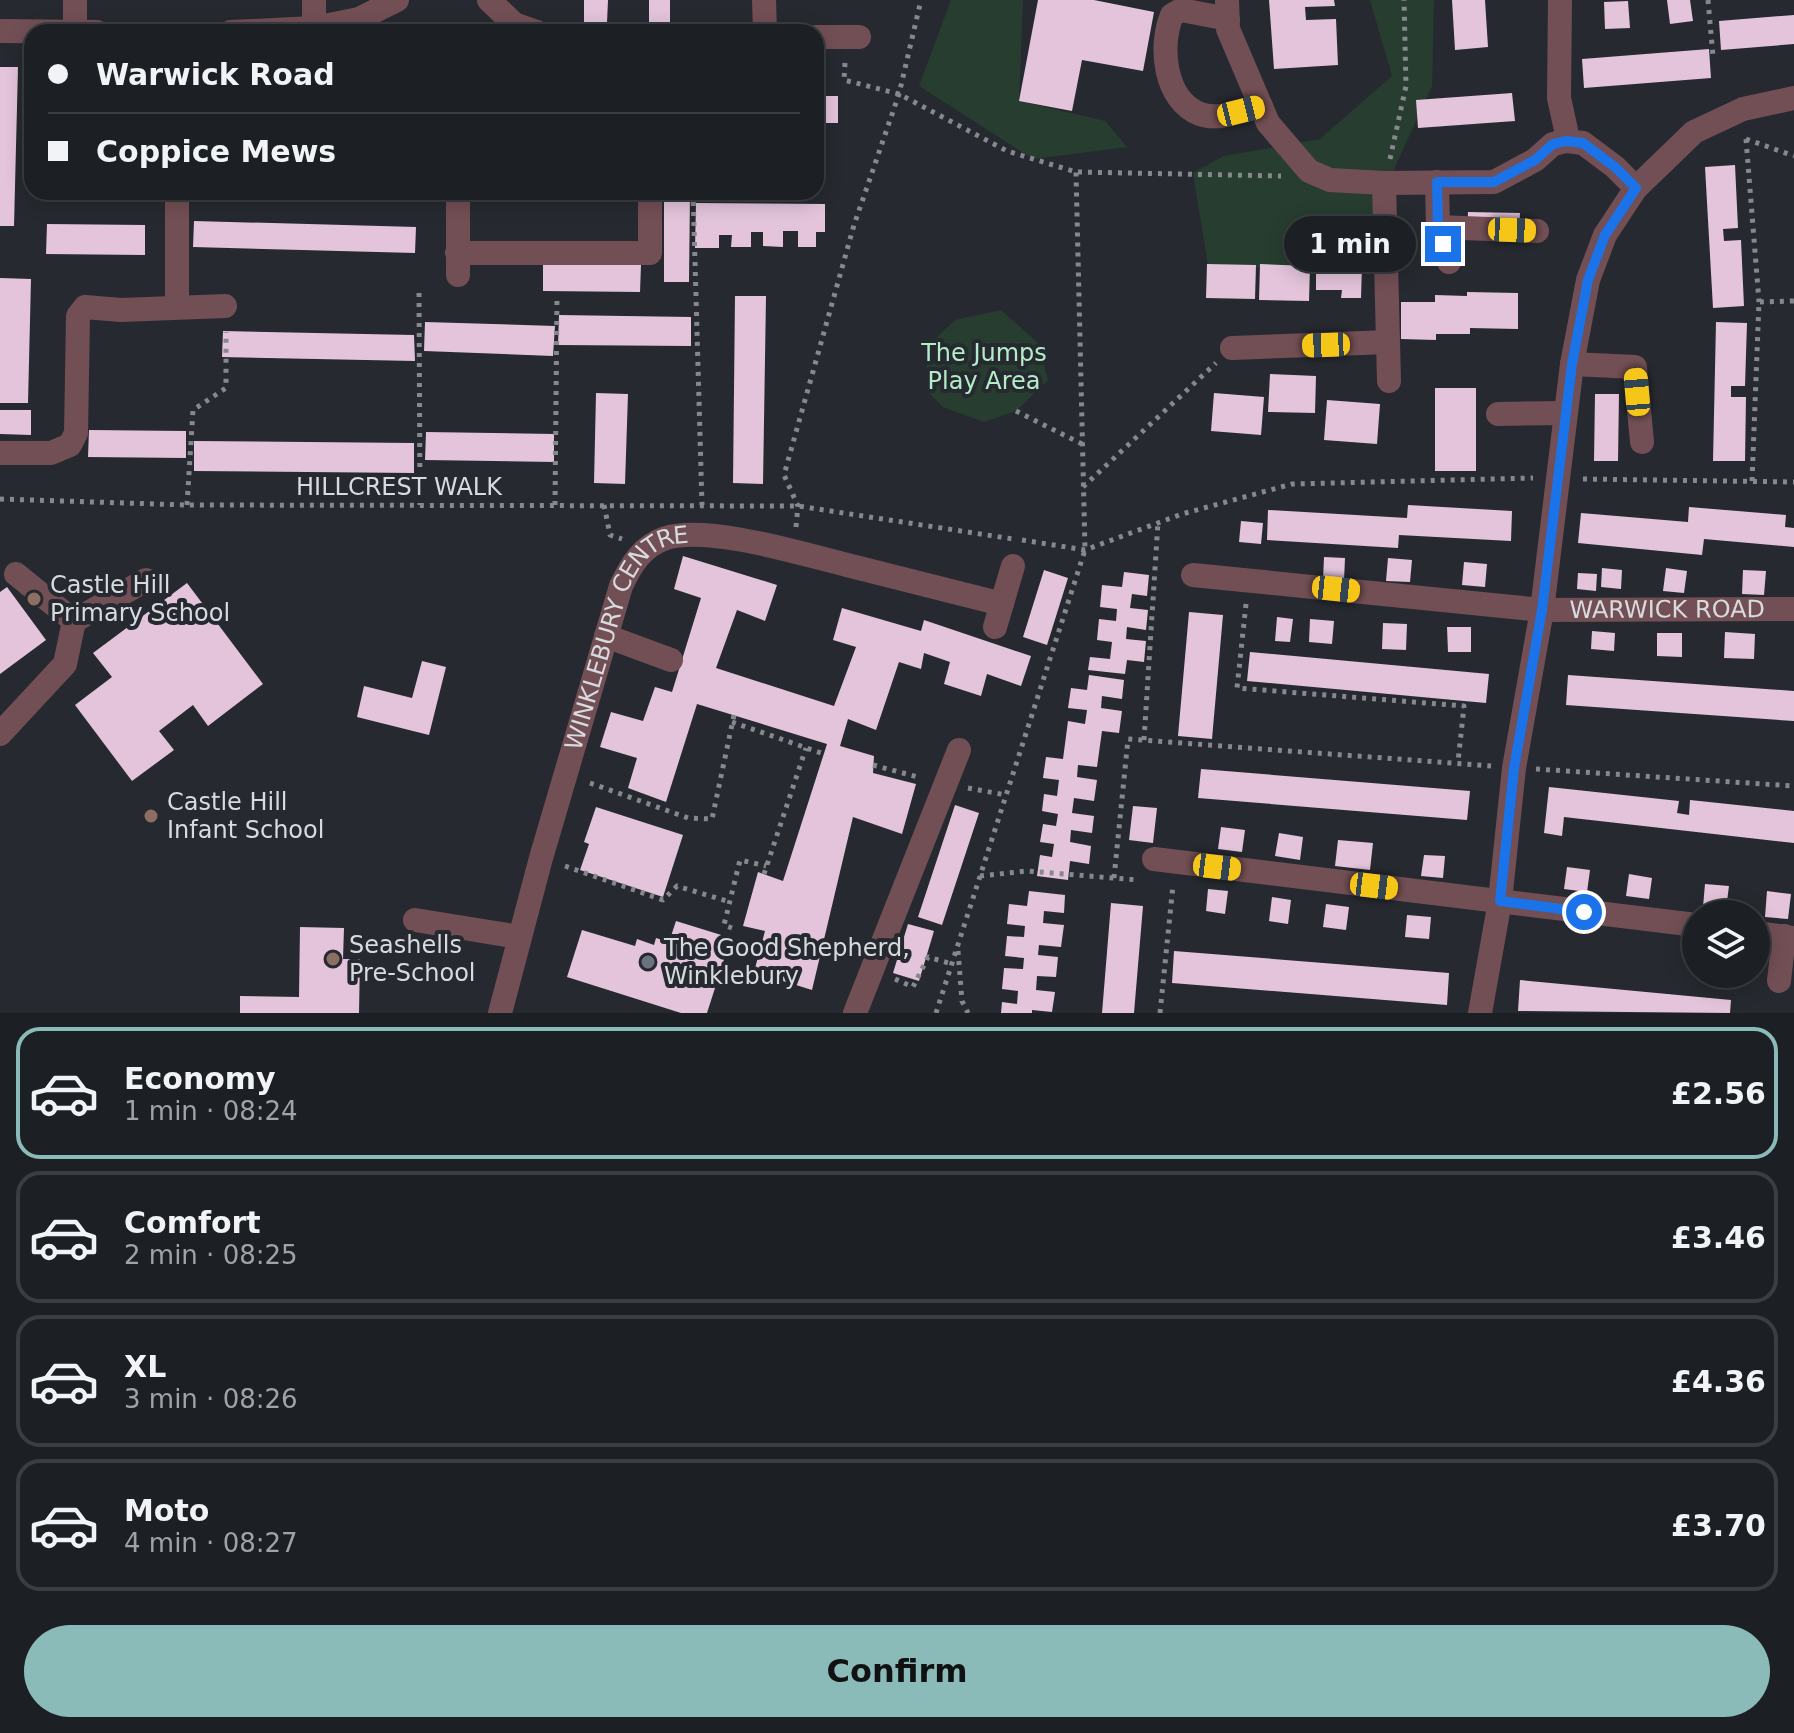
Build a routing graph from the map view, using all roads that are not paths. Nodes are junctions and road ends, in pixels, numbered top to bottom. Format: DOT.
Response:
graph roads {
  1 [pos="75,0"];
  2 [pos="314,0"];
  3 [pos="397,0"];
  4 [pos="489,0"];
  5 [pos="764,0"];
  6 [pos="1560,0"];
  7 [pos="1227,10"];
  8 [pos="75,24"];
  9 [pos="314,24"];
  10 [pos="334,24"];
  11 [pos="514,24"];
  12 [pos="765,24"];
  13 [pos="0,31"];
  14 [pos="24,31"];
  15 [pos="824,37"];
  16 [pos="852,37"];
  17 [pos="1794,98"];
  18 [pos="1261,106"];
  19 [pos="1566,141"];
  20 [pos="1437,182"];
  21 [pos="1384,183"];
  22 [pos="1636,188"];
  23 [pos="177,200"];
  24 [pos="458,200"];
  25 [pos="650,200"];
  26 [pos="1438,227"];
  27 [pos="1537,231"];
  28 [pos="1449,262"];
  29 [pos="225,306"];
  30 [pos="177,307"];
  31 [pos="1388,342"];
  32 [pos="1232,348"];
  33 [pos="1572,364"];
  34 [pos="1389,381"];
  35 [pos="1565,413"];
  36 [pos="1498,414"];
  37 [pos="1642,442"];
  38 [pos="0,453"];
  39 [pos="1013,566"];
  40 [pos="16,574"];
  41 [pos="1193,575"];
  42 [pos="146,580"];
  43 [pos="1794,609"];
  44 [pos="1542,610"];
  45 [pos="74,621"];
  46 [pos="606,636"];
  47 [pos="671,660"];
  48 [pos="0,734"];
  49 [pos="959,750"];
  50 [pos="1149,869"];
  51 [pos="1500,901"];
  52 [pos="415,920"];
  53 [pos="1682,923"];
  54 [pos="519,937"];
  55 [pos="1789,937"];
  56 [pos="1779,981"];
  57 [pos="500,1013"];
  58 [pos="855,1013"];
  59 [pos="1480,1013"];
  1 -- 8 [label="street"];
  2 -- 9 [label="street"];
  3 -- 10 [label="street"];
  4 -- 11 [label="street"];
  5 -- 12 [label="street"];
  6 -- 19 [label="street"];
  7 -- 18 [label="street"];
  7 -- 18 [label="street"];
  13 -- 14 [label="street"];
  15 -- 16 [label="street"];
  17 -- 22 [label="street, WARWICK ROAD"];
  18 -- 21 [label="street"];
  19 -- 20 [label="street"];
  19 -- 22 [label="street"];
  20 -- 21 [label="street"];
  20 -- 26 [label="street"];
  21 -- 31 [label="street"];
  22 -- 33 [label="street, WARWICK ROAD"];
  23 -- 30 [label="street"];
  24 -- 25 [label="street"];
  26 -- 27 [label="street"];
  26 -- 28 [label="street"];
  29 -- 30 [label="street"];
  30 -- 38 [label="street"];
  31 -- 32 [label="street"];
  31 -- 34 [label="street"];
  33 -- 35 [label="street, WARWICK ROAD"];
  33 -- 37 [label="street"];
  35 -- 36 [label="street"];
  35 -- 44 [label="street, WARWICK ROAD"];
  39 -- 46 [label="street, WINKLEBURY CENTRE"];
  40 -- 45 [label="street"];
  41 -- 44 [label="street, WARWICK ROAD"];
  42 -- 45 [label="street"];
  43 -- 44 [label="street, WARWICK ROAD"];
  44 -- 51 [label="street, WARWICK ROAD"];
  45 -- 48 [label="street"];
  46 -- 47 [label="street"];
  46 -- 54 [label="street, WINKLEBURY CENTRE"];
  49 -- 58 [label="street"];
  50 -- 51 [label="street"];
  51 -- 53 [label="street"];
  51 -- 59 [label="street, WARWICK ROAD"];
  52 -- 54 [label="street"];
  54 -- 57 [label="street, WINKLEBURY CENTRE"];
  55 -- 56 [label="street"];
}
